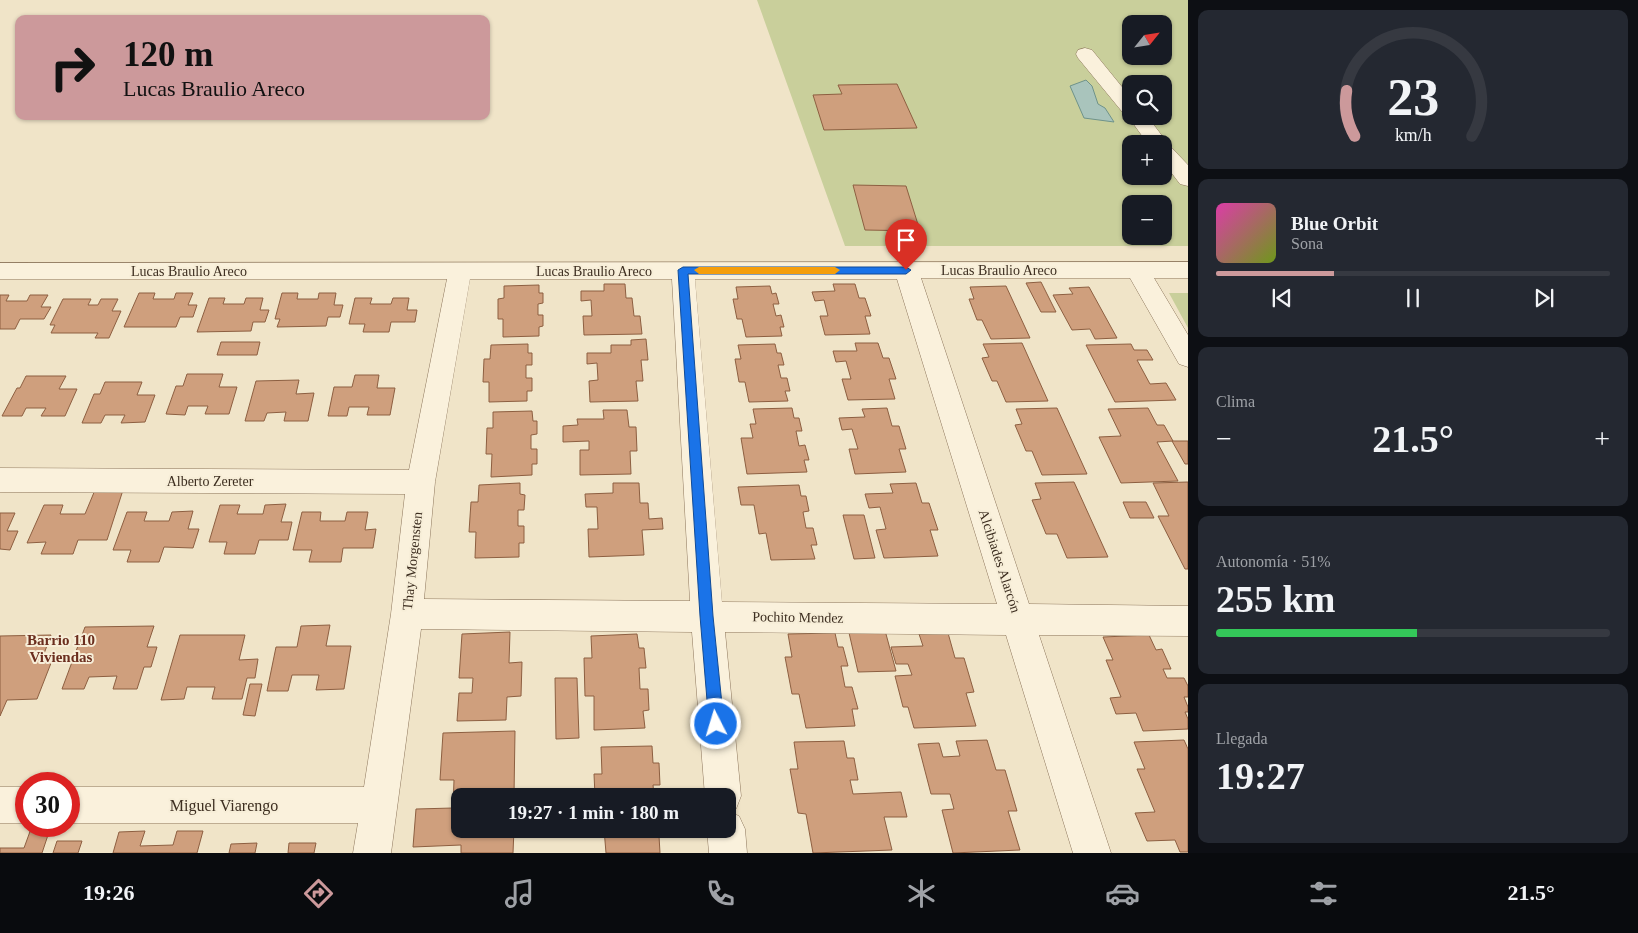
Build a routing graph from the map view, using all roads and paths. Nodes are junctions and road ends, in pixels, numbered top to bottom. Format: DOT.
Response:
graph roads {
  1 [pos="1085,54"];
  2 [pos="1122,99"];
  3 [pos="1143,125"];
  4 [pos="1152,135"];
  5 [pos="1172,160"];
  6 [pos="1188,179"];
  7 [pos="460,270"];
  8 [pos="683,270"];
  9 [pos="906,270"];
  10 [pos="1137,270"];
  11 [pos="1188,270"];
  12 [pos="0,271"];
  13 [pos="1188,357"];
  14 [pos="0,480"];
  15 [pos="421,482"];
  16 [pos="407,614"];
  17 [pos="707,616"];
  18 [pos="1018,620"];
  19 [pos="1188,622"];
  20 [pos="722,788"];
  21 [pos="0,805"];
  22 [pos="15,805"];
  23 [pos="80,805"];
  24 [pos="380,805"];
  25 [pos="727,838"];
  26 [pos="372,853"];
  27 [pos="728,853"];
  28 [pos="1092,853"];
  1 -- 2 [label="street"];
  3 -- 4 [label="street"];
  5 -- 6 [label="street"];
  7 -- 8 [label="street, Lucas Braulio Areco"];
  7 -- 12 [label="street, Lucas Braulio Areco"];
  7 -- 15 [label="street, Thay Morgensten"];
  8 -- 9 [label="street, Lucas Braulio Areco"];
  8 -- 17 [label="street"];
  9 -- 10 [label="street, Lucas Braulio Areco"];
  9 -- 18 [label="street, Alcibiades Alarcón"];
  10 -- 11 [label="street, Lucas Braulio Areco"];
  10 -- 13 [label="street"];
  14 -- 15 [label="street, Alberto Zereter"];
  15 -- 16 [label="street, Thay Morgensten"];
  16 -- 17 [label="street, Pochito Mendez"];
  16 -- 24 [label="street, Thay Morgensten"];
  17 -- 18 [label="street, Pochito Mendez"];
  17 -- 20 [label="street"];
  18 -- 19 [label="street, Pochito Mendez"];
  18 -- 28 [label="street, Alcibiades Alarcón"];
  21 -- 22 [label="street"];
  23 -- 24 [label="street, Miguel Viarengo"];
  24 -- 26 [label="street, Thay Morgensten"];
  25 -- 27 [label="street"];
}
